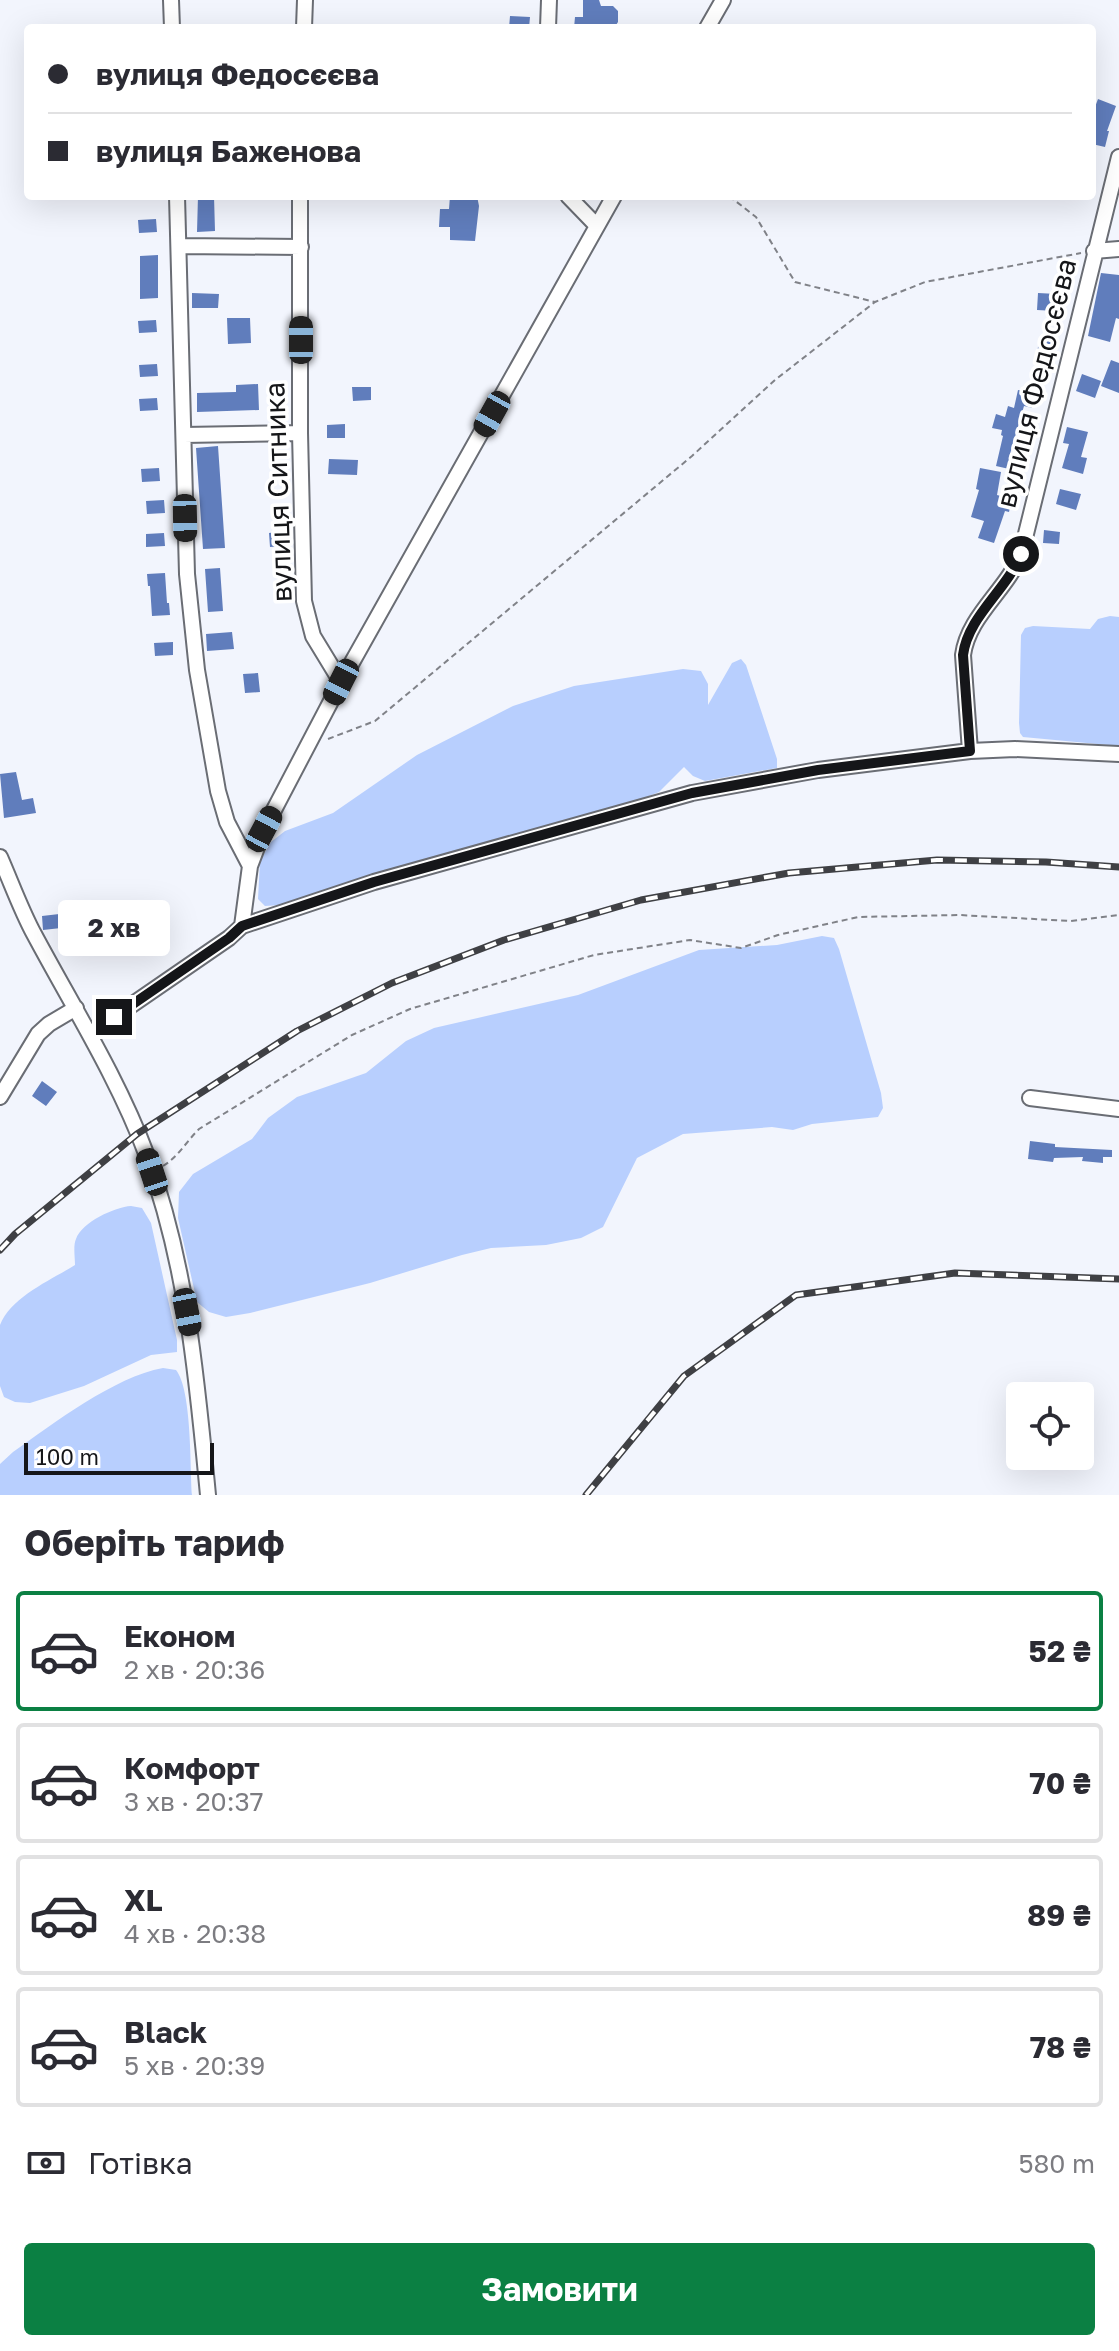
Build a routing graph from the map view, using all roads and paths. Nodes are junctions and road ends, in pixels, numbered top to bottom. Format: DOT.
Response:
graph roads {
  1 [pos="171,0"];
  2 [pos="305,0"];
  3 [pos="549,0"];
  4 [pos="723,0"];
  5 [pos="172,24"];
  6 [pos="304,24"];
  7 [pos="548,24"];
  8 [pos="709,24"];
  9 [pos="1119,157"];
  10 [pos="177,200"];
  11 [pos="300,200"];
  12 [pos="572,200"];
  13 [pos="612,200"];
  14 [pos="734,200"];
  15 [pos="597,226"];
  16 [pos="179,246"];
  17 [pos="301,247"];
  18 [pos="1119,249"];
  19 [pos="1094,251"];
  20 [pos="875,302"];
  21 [pos="300,433"];
  22 [pos="184,435"];
  23 [pos="341,682"];
  24 [pos="308,747"];
  25 [pos="970,751"];
  26 [pos="1119,754"];
  27 [pos="0,857"];
  28 [pos="250,866"];
  29 [pos="1119,915"];
  30 [pos="242,926"];
  31 [pos="76,1008"];
  32 [pos="91,1033"];
  33 [pos="0,1097"];
  34 [pos="1030,1098"];
  35 [pos="1119,1109"];
  36 [pos="152,1172"];
  37 [pos="208,1495"];
  1 -- 5 [label="street"];
  2 -- 6 [label="street"];
  3 -- 7 [label="street"];
  4 -- 8 [label="street"];
  9 -- 19 [label="street, вулиця Федосєєва"];
  10 -- 16 [label="street"];
  11 -- 17 [label="street, вулиця Ситника"];
  12 -- 15 [label="street"];
  13 -- 15 [label="street"];
  14 -- 20 [label="path"];
  15 -- 23 [label="street"];
  16 -- 17 [label="street"];
  16 -- 22 [label="street"];
  17 -- 21 [label="street, вулиця Ситника"];
  18 -- 19 [label="street"];
  19 -- 20 [label="path"];
  19 -- 25 [label="street, вулиця Федосєєва"];
  20 -- 24 [label="path"];
  21 -- 22 [label="street"];
  21 -- 23 [label="street, вулиця Ситника"];
  22 -- 28 [label="street"];
  23 -- 24 [label="street"];
  24 -- 28 [label="street"];
  25 -- 26 [label="street"];
  25 -- 30 [label="street"];
  27 -- 31 [label="street"];
  28 -- 30 [label="street"];
  29 -- 36 [label="path"];
  30 -- 32 [label="street"];
  31 -- 32 [label="street"];
  31 -- 33 [label="street"];
  32 -- 36 [label="street"];
  34 -- 35 [label="street"];
  36 -- 37 [label="street"];
}
